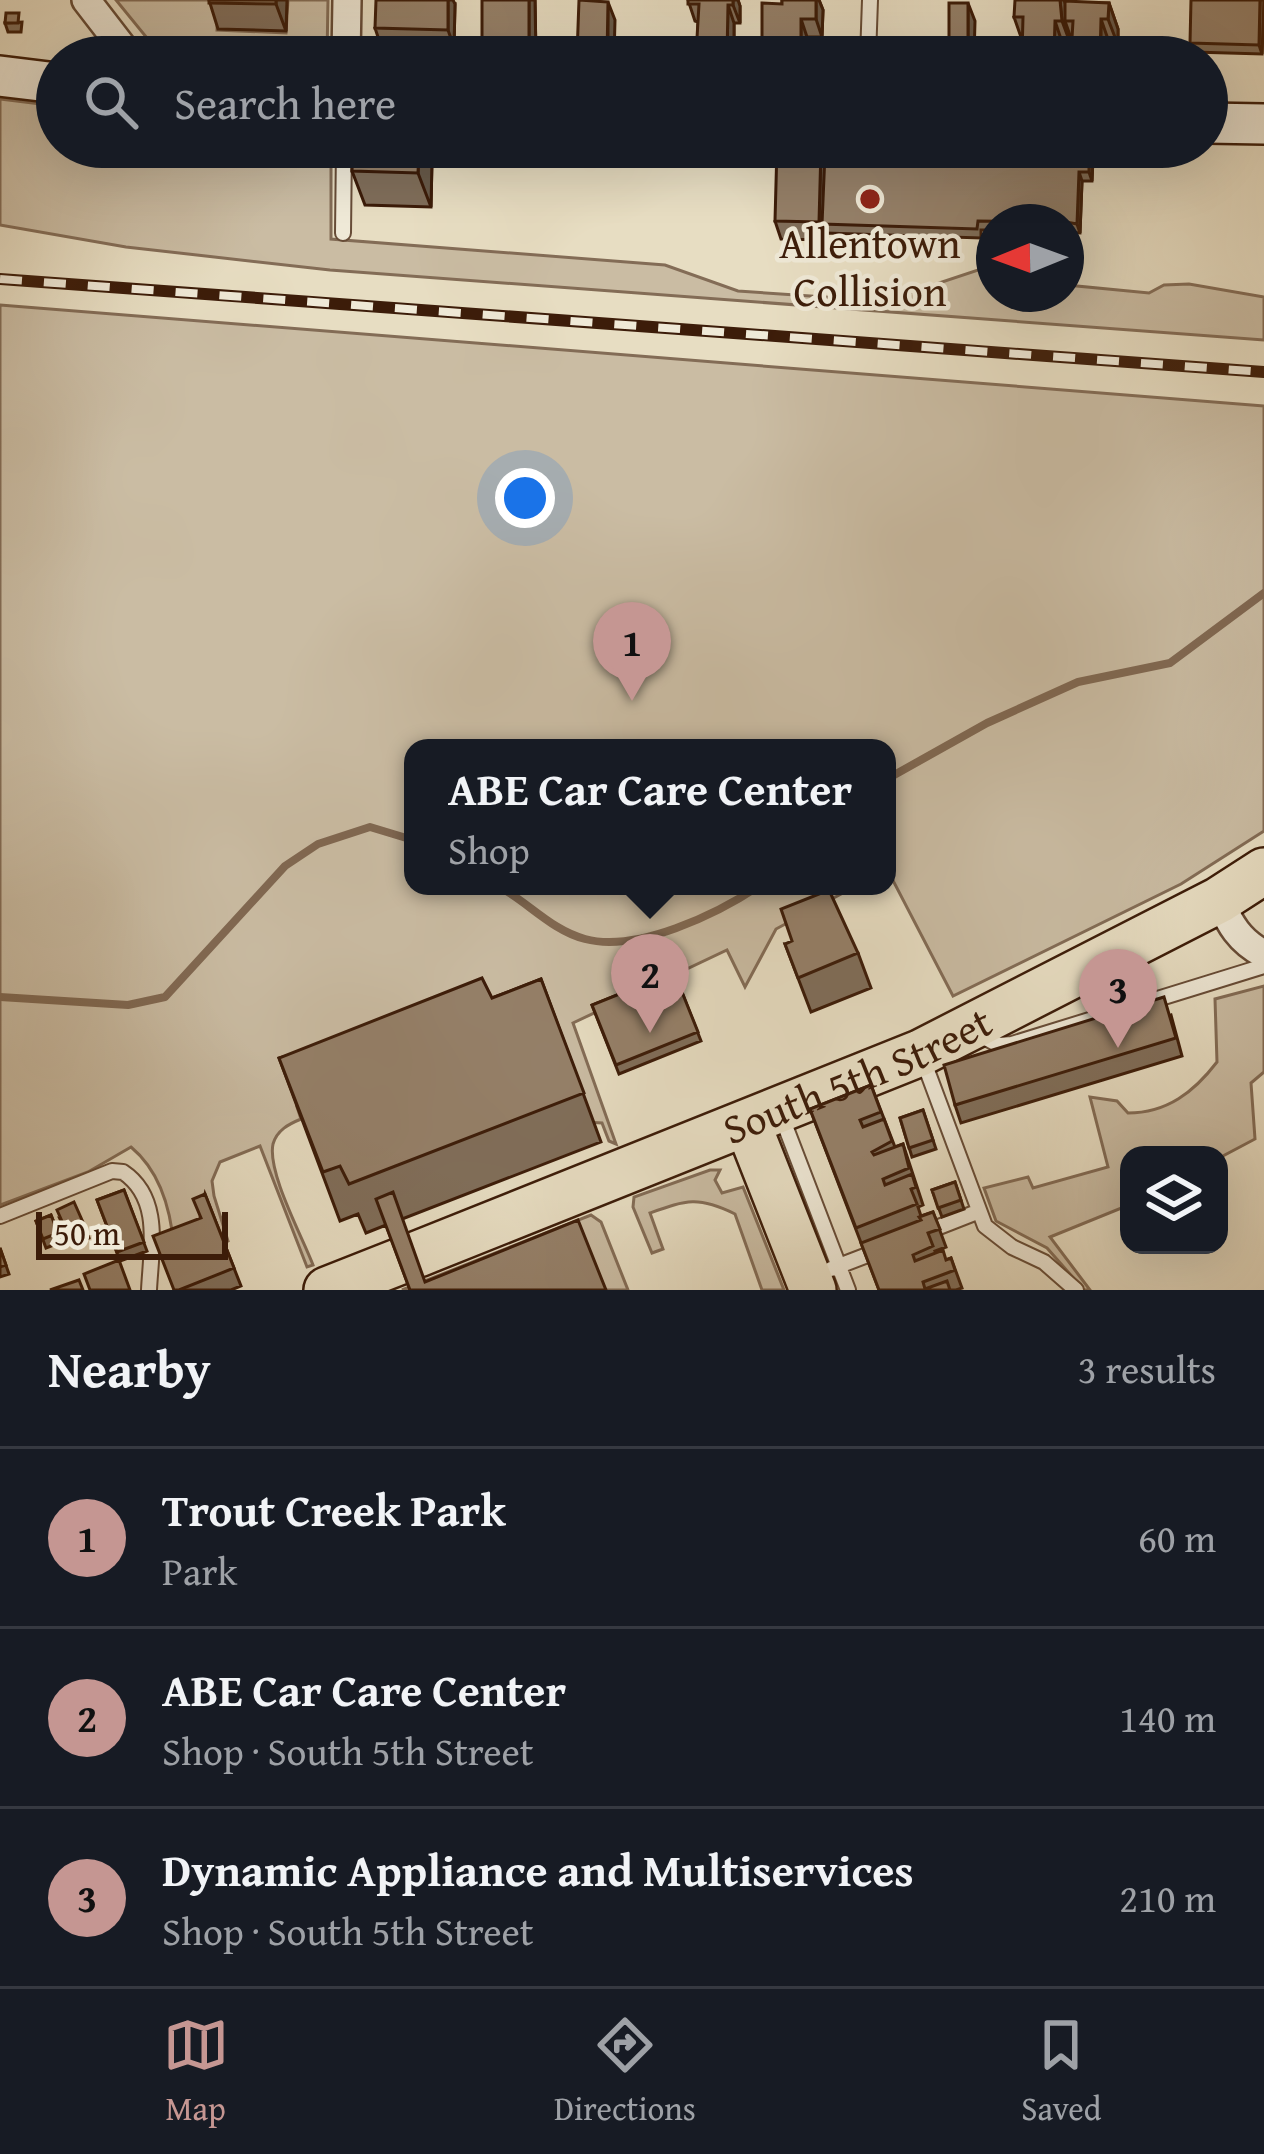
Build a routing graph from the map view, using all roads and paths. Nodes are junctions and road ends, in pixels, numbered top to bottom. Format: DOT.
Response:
graph roads {
  1 [pos="86,0"];
  2 [pos="346,0"];
  3 [pos="870,0"];
  4 [pos="114,36"];
  5 [pos="346,36"];
  6 [pos="869,36"];
  7 [pos="0,76"];
  8 [pos="36,80"];
  9 [pos="1228,123"];
  10 [pos="1264,124"];
  11 [pos="344,168"];
  12 [pos="343,233"];
  13 [pos="1264,871"];
  14 [pos="1219,900"];
  15 [pos="1264,954"];
  16 [pos="1264,966"];
  17 [pos="972,1026"];
  18 [pos="920,1053"];
  19 [pos="764,1118"];
  20 [pos="794,1197"];
  21 [pos="977,1211"];
  22 [pos="0,1216"];
  23 [pos="916,1236"];
  24 [pos="895,1244"];
  25 [pos="827,1281"];
  26 [pos="149,1290"];
  27 [pos="327,1290"];
  28 [pos="1076,1290"];
  1 -- 4 [label="street"];
  2 -- 5 [label="street"];
  3 -- 6 [label="lane"];
  7 -- 8 [label="main road"];
  9 -- 10 [label="main road"];
  11 -- 12 [label="lane"];
  13 -- 14 [label="main road, South 5th Street"];
  14 -- 15 [label="street"];
  14 -- 17 [label="main road, South 5th Street"];
  16 -- 17 [label="lane"];
  17 -- 18 [label="main road, South 5th Street"];
  18 -- 19 [label="main road, South 5th Street"];
  18 -- 21 [label="lane"];
  19 -- 20 [label="main road"];
  19 -- 20 [label="lane"];
  19 -- 27 [label="main road, South 5th Street"];
  20 -- 25 [label="main road"];
  21 -- 23 [label="lane"];
  21 -- 28 [label="lane"];
  22 -- 26 [label="lane"];
  24 -- 25 [label="lane"];
}
